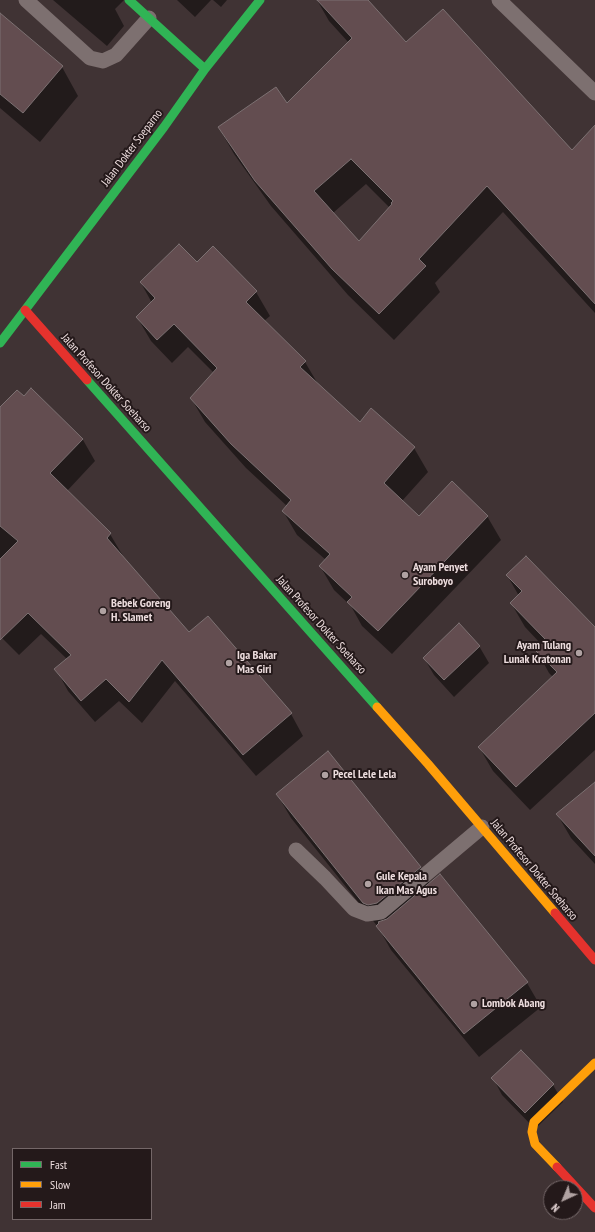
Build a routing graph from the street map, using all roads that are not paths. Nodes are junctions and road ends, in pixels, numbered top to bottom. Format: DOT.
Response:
graph roads {
  1 [pos="26,0"];
  2 [pos="129,0"];
  3 [pos="260,0"];
  4 [pos="499,0"];
  5 [pos="149,18"];
  6 [pos="205,69"];
  7 [pos="595,93"];
  8 [pos="24,310"];
  9 [pos="0,343"];
  10 [pos="482,827"];
  11 [pos="296,850"];
  12 [pos="595,960"];
  13 [pos="595,1063"];
  14 [pos="595,1208"];
  1 -- 5 [label="lane"];
  2 -- 5 [label="street"];
  3 -- 6 [label="street, Jalan Dokter Soeparno"];
  4 -- 7 [label="lane"];
  5 -- 6 [label="street"];
  6 -- 8 [label="street, Jalan Dokter Soeparno"];
  8 -- 9 [label="street, Jalan Dokter Soeparno"];
  8 -- 10 [label="street, Jalan Profesor Dokter Soeharso"];
  10 -- 11 [label="lane"];
  10 -- 12 [label="street, Jalan Profesor Dokter Soeharso"];
  13 -- 14 [label="street"];
}
